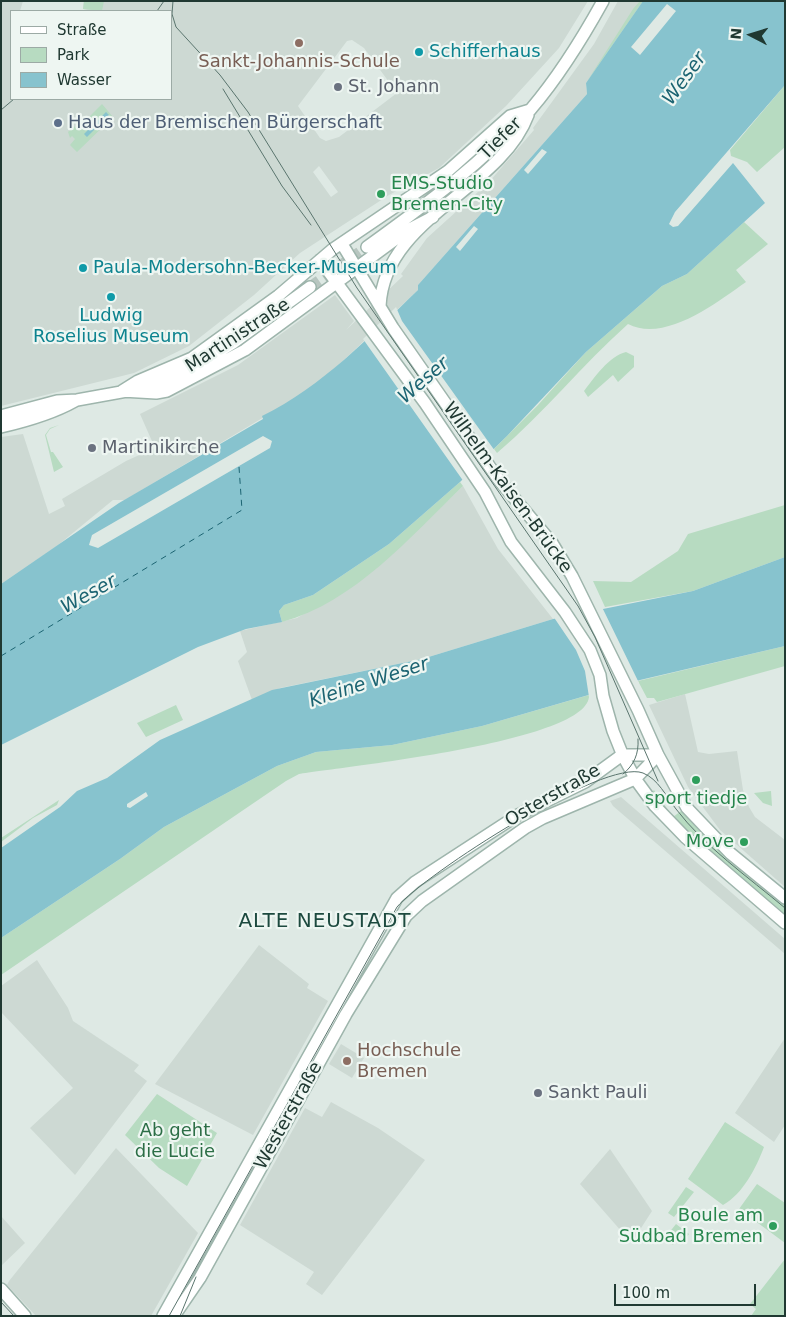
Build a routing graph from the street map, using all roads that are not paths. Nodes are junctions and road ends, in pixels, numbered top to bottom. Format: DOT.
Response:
graph roads {
  1 [pos="603,1"];
  2 [pos="530,110"];
  3 [pos="432,218"];
  4 [pos="342,244"];
  5 [pos="367,247"];
  6 [pos="320,260"];
  7 [pos="357,267"];
  8 [pos="338,281"];
  9 [pos="310,287"];
  10 [pos="379,301"];
  11 [pos="122,391"];
  12 [pos="77,400"];
  13 [pos="1,416"];
  14 [pos="1,426"];
  15 [pos="622,755"];
  16 [pos="658,755"];
  17 [pos="635,779"];
  18 [pos="785,898"];
  19 [pos="406,916"];
  20 [pos="386,917"];
  21 [pos="785,923"];
  22 [pos="1,1289"];
  23 [pos="25,1316"];
  24 [pos="163,1316"];
  25 [pos="174,1316"];
  1 -- 2 [label="main road, Tiefer"];
  2 -- 3 [label="main road"];
  2 -- 4 [label="main road"];
  2 -- 5 [label="main road, Tiefer"];
  3 -- 7 [label="main road"];
  3 -- 10 [label="main road"];
  4 -- 6 [label="main road"];
  4 -- 7 [label="main road, Wilhelm-Kaisen-Brücke"];
  6 -- 8 [label="main road, Wilhelm-Kaisen-Brücke"];
  6 -- 11 [label="main road"];
  7 -- 8 [label="main road"];
  7 -- 10 [label="main road, Wilhelm-Kaisen-Brücke"];
  8 -- 11 [label="main road"];
  8 -- 15 [label="main road, Wilhelm-Kaisen-Brücke"];
  9 -- 11 [label="main road, Martinistraße"];
  10 -- 16 [label="main road, Wilhelm-Kaisen-Brücke"];
  11 -- 12 [label="main road, Martinistraße"];
  12 -- 13 [label="main road, Martinistraße"];
  12 -- 14 [label="main road, Martinistraße"];
  15 -- 16 [label="main road"];
  15 -- 17 [label="main road, Wilhelm-Kaisen-Brücke"];
  15 -- 20 [label="main road, Osterstraße"];
  16 -- 17 [label="main road, Osterstraße"];
  16 -- 18 [label="main road, Wilhelm-Kaisen-Brücke"];
  17 -- 19 [label="main road, Osterstraße"];
  17 -- 21 [label="main road, Wilhelm-Kaisen-Brücke"];
  19 -- 25 [label="main road, Westerstraße"];
  20 -- 24 [label="main road, Westerstraße"];
  22 -- 23 [label="main road"];
}
